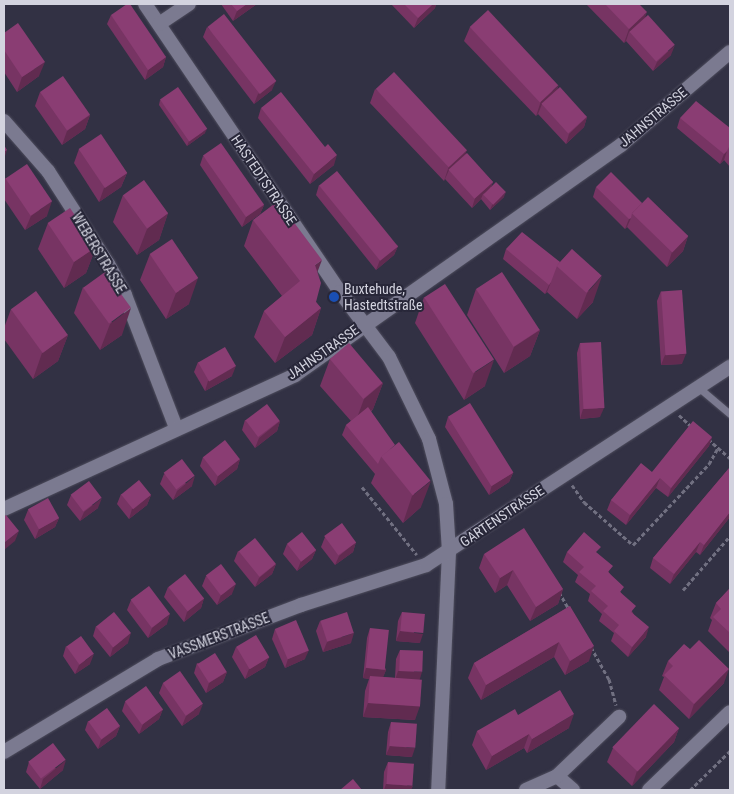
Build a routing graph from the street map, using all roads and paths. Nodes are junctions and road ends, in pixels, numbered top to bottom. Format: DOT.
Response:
graph roads {
  1 [pos="145,4"];
  2 [pos="189,4"];
  3 [pos="159,24"];
  4 [pos="730,52"];
  5 [pos="4,121"];
  6 [pos="364,324"];
  7 [pos="730,367"];
  8 [pos="698,387"];
  9 [pos="669,406"];
  10 [pos="730,414"];
  11 [pos="176,428"];
  12 [pos="697,430"];
  13 [pos="704,436"];
  14 [pos="718,448"];
  15 [pos="730,458"];
  16 [pos="565,475"];
  17 [pos="362,487"];
  18 [pos="4,509"];
  19 [pos="730,536"];
  20 [pos="449,552"];
  21 [pos="426,565"];
  22 [pos="555,585"];
  23 [pos="683,590"];
  24 [pos="574,618"];
  25 [pos="589,644"];
  26 [pos="730,712"];
  27 [pos="619,717"];
  28 [pos="730,751"];
  29 [pos="4,752"];
  30 [pos="557,776"];
  31 [pos="438,790"];
  32 [pos="526,790"];
  33 [pos="574,790"];
  34 [pos="649,790"];
  35 [pos="690,790"];
  1 -- 3 [label="street, HASTEDTSTRASSE"];
  2 -- 3 [label="street"];
  3 -- 6 [label="street, HASTEDTSTRASSE"];
  4 -- 6 [label="street, JAHNSTRASSE"];
  5 -- 11 [label="street, WEBERSTRASSE"];
  6 -- 11 [label="street, JAHNSTRASSE"];
  6 -- 20 [label="street, HASTEDTSTRASSE"];
  7 -- 8 [label="street, GARTENSTRASSE"];
  8 -- 9 [label="street, GARTENSTRASSE"];
  8 -- 10 [label="lane"];
  9 -- 12 [label="path"];
  9 -- 16 [label="street, GARTENSTRASSE"];
  11 -- 18 [label="street, JAHNSTRASSE"];
  13 -- 14 [label="path"];
  14 -- 15 [label="path"];
  14 -- 16 [label="path"];
  16 -- 20 [label="street, GARTENSTRASSE"];
  17 -- 21 [label="path"];
  19 -- 23 [label="path"];
  20 -- 21 [label="street, VASSMERSTRASSE"];
  20 -- 31 [label="street, GARTENSTRASSE"];
  21 -- 29 [label="street, VASSMERSTRASSE"];
  22 -- 24 [label="path"];
  25 -- 27 [label="path"];
  26 -- 34 [label="street"];
  27 -- 30 [label="street"];
  28 -- 35 [label="path"];
  30 -- 32 [label="street"];
  30 -- 33 [label="street"];
}
